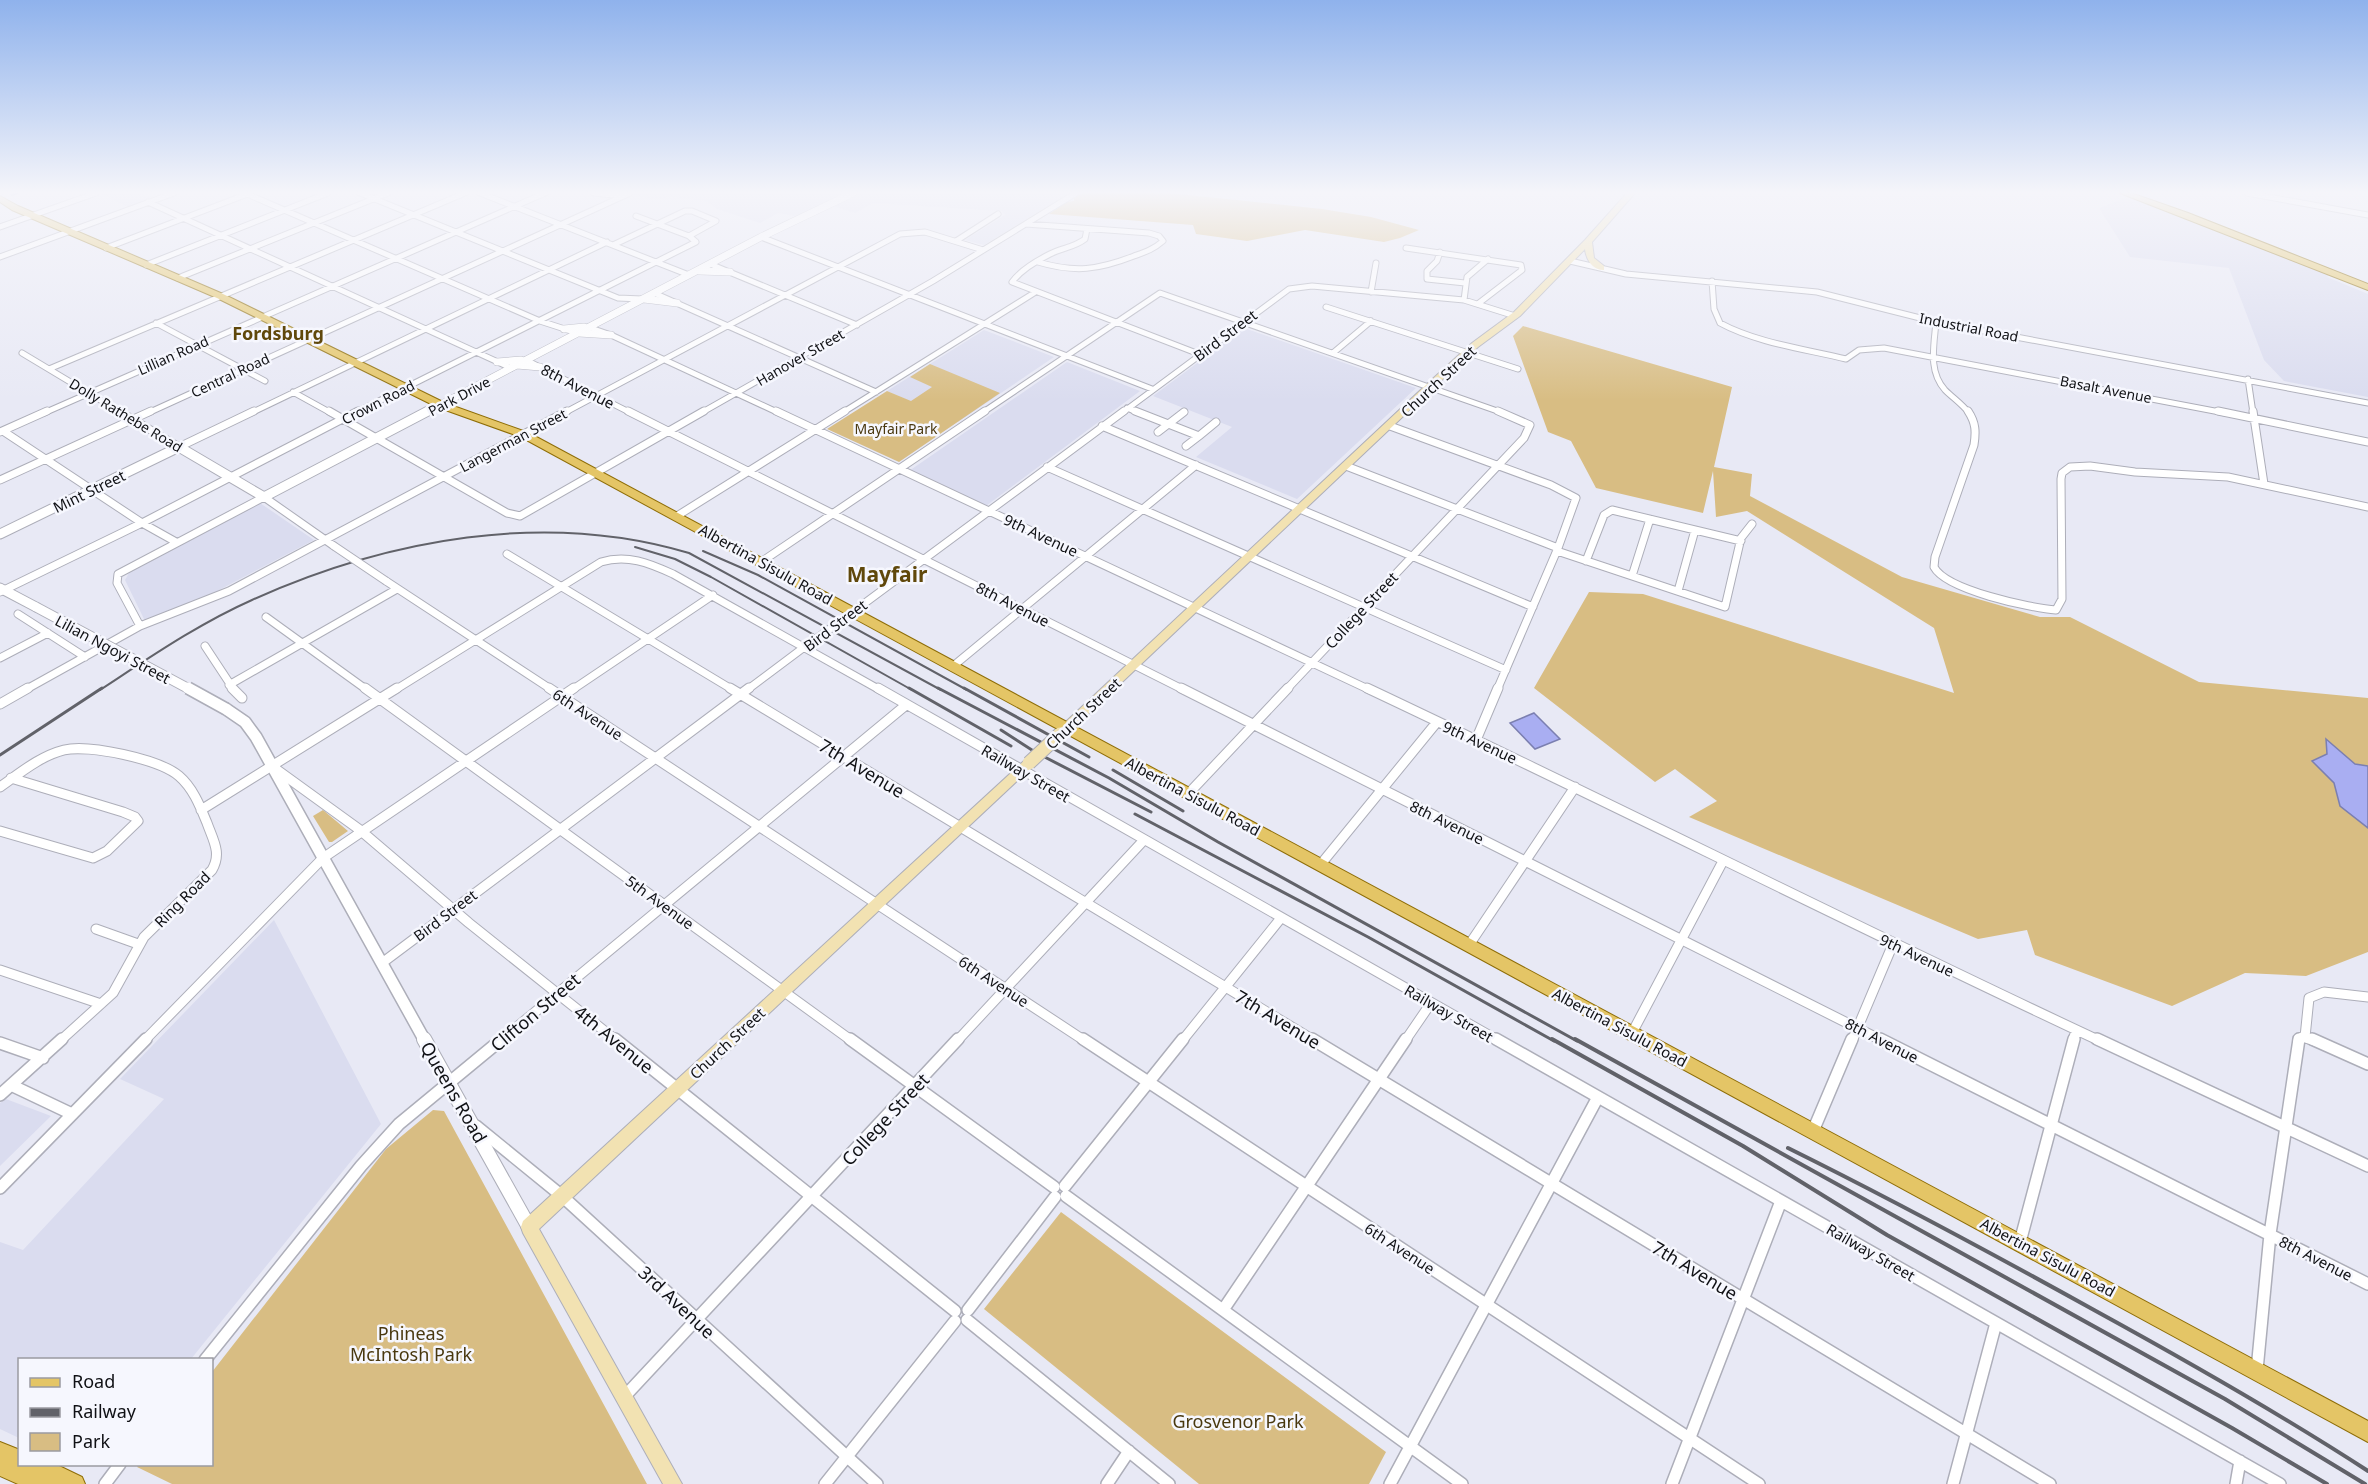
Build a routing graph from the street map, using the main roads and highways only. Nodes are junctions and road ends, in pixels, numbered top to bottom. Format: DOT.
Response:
graph roads {
  1 [pos="140,262"];
  2 [pos="1569,262"];
  3 [pos="1594,262"];
  4 [pos="2304,262"];
  5 [pos="2317,262"];
  6 [pos="1601,268"];
  7 [pos="2368,282"];
  8 [pos="2368,288"];
  9 [pos="1063,731"];
  10 [pos="528,1227"];
  11 [pos="2368,1432"];
  12 [pos="0,1452"];
  13 [pos="18,1459"];
  14 [pos="0,1466"];
  15 [pos="34,1466"];
  16 [pos="42,1484"];
  17 [pos="75,1484"];
  18 [pos="674,1484"];
  1 -- 9 [label="main road, Albertina Sisulu Road"];
  2 -- 9 [label="main road, Church Street"];
  3 -- 6 [label="main road"];
  4 -- 8 [label="main road"];
  5 -- 7 [label="main road"];
  9 -- 10 [label="main road, Church Street, bridge"];
  9 -- 11 [label="main road, Albertina Sisulu Road"];
  10 -- 18 [label="main road, Queens Road"];
  12 -- 13 [label="main road"];
  14 -- 16 [label="main road"];
  15 -- 17 [label="main road"];
}
